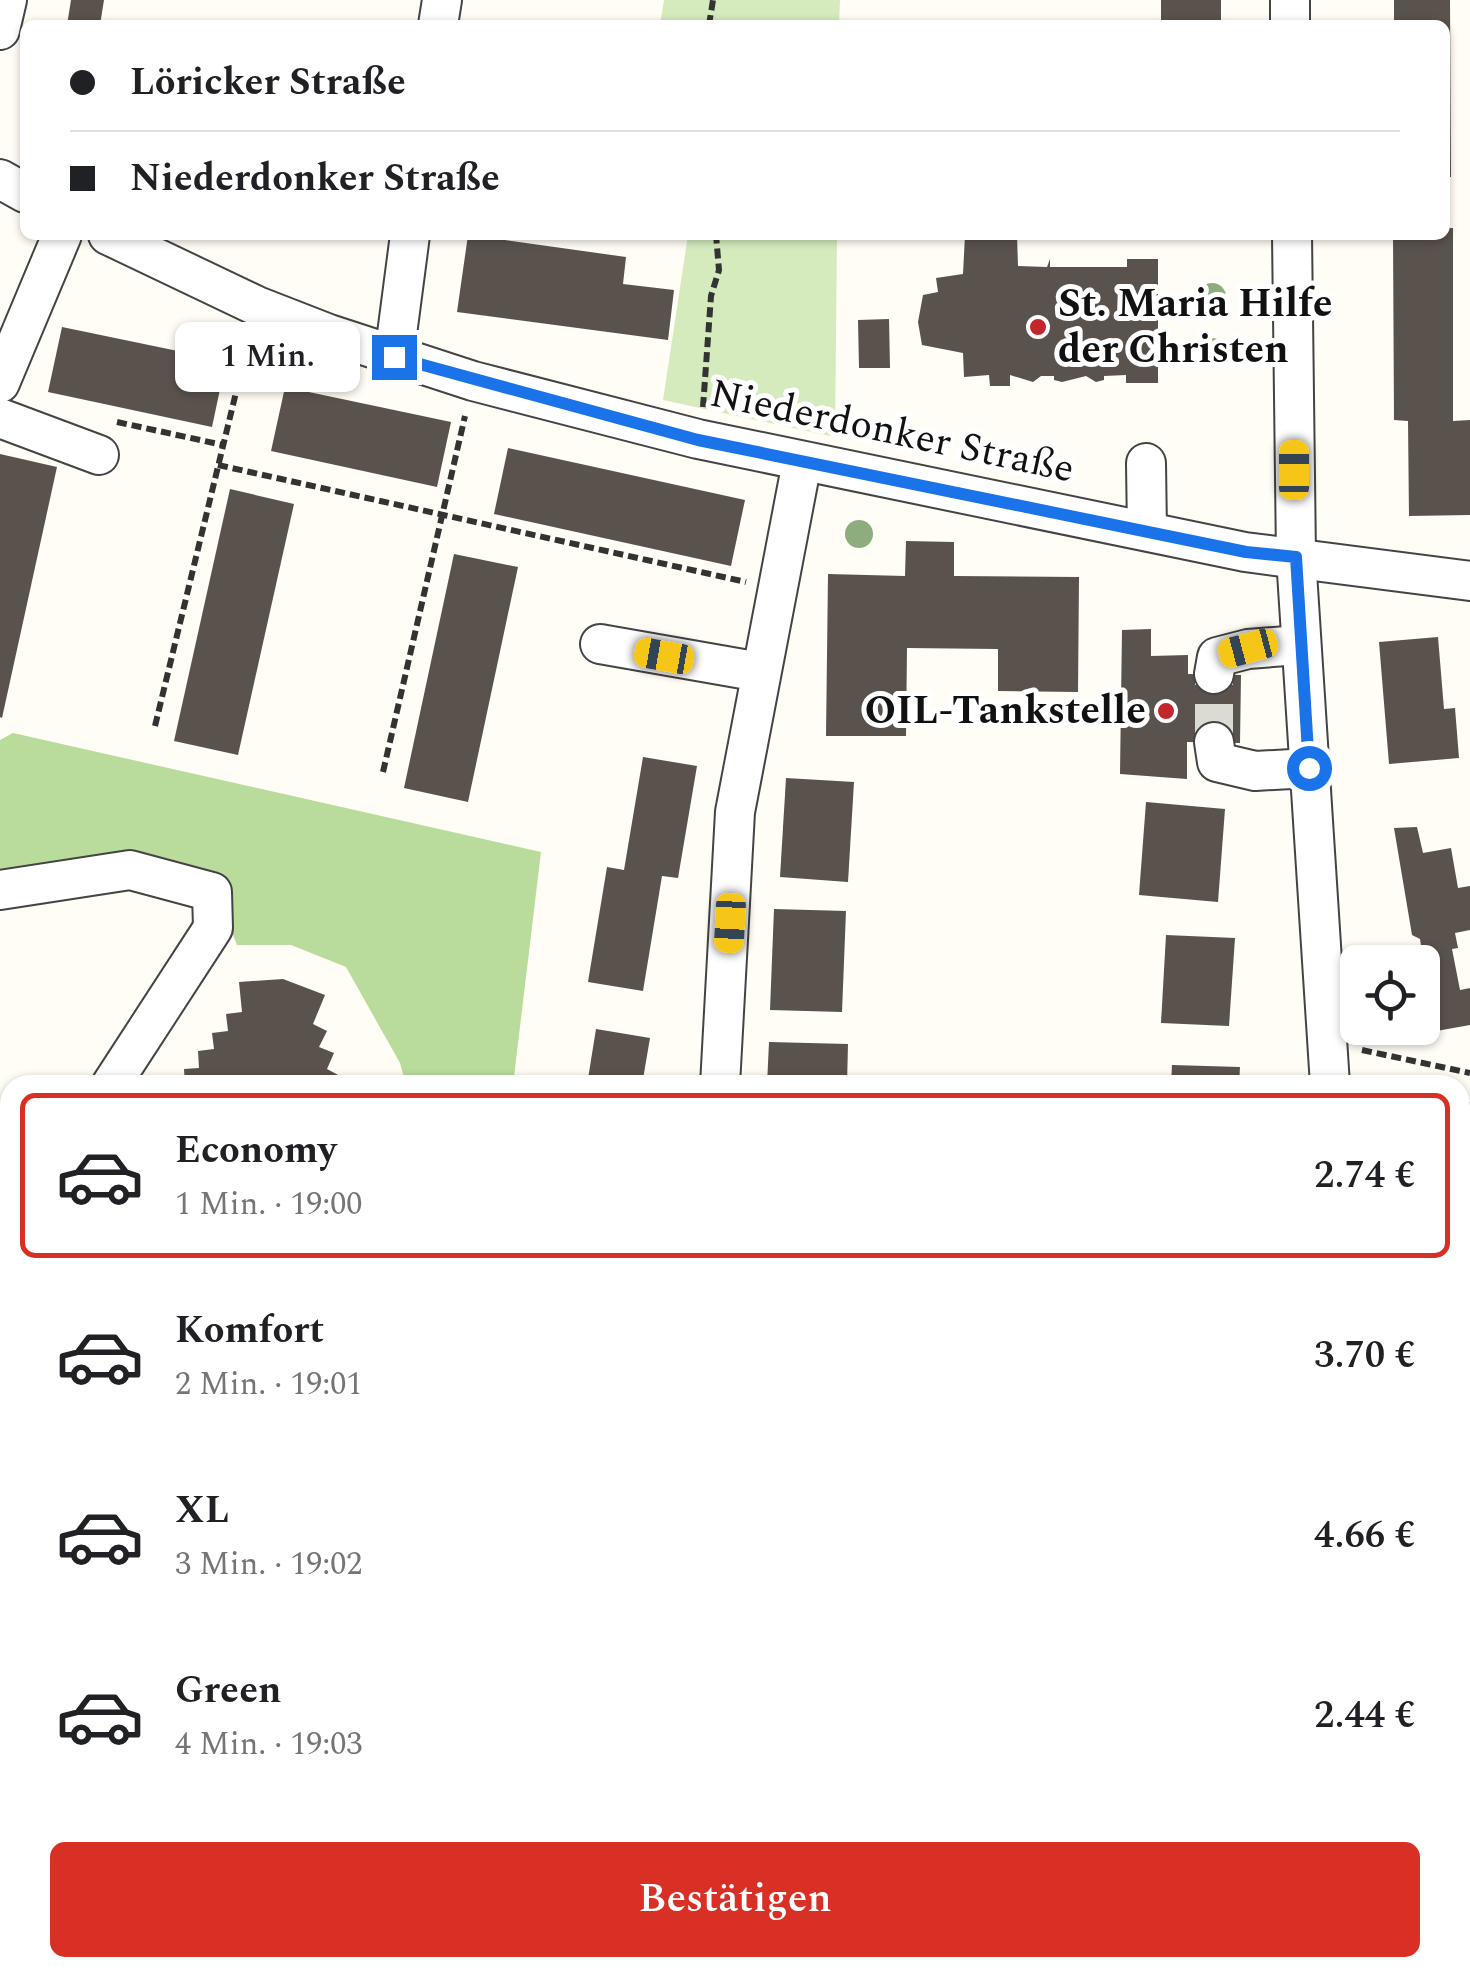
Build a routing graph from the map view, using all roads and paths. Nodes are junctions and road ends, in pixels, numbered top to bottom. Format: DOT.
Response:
graph roads {
  1 [pos="7,0"];
  2 [pos="0,30"];
  3 [pos="60,240"];
  4 [pos="118,240"];
  5 [pos="409,240"];
  6 [pos="716,240"];
  7 [pos="1292,240"];
  8 [pos="256,306"];
  9 [pos="394,357"];
  10 [pos="473,381"];
  11 [pos="0,382"];
  12 [pos="0,418"];
  13 [pos="698,440"];
  14 [pos="99,455"];
  15 [pos="802,462"];
  16 [pos="1146,463"];
  17 [pos="218,464"];
  18 [pos="442,516"];
  19 [pos="1147,531"];
  20 [pos="1296,557"];
  21 [pos="1470,580"];
  22 [pos="776,587"];
  23 [pos="600,644"];
  24 [pos="1300,646"];
  25 [pos="760,672"];
  26 [pos="1214,674"];
  27 [pos="155,726"];
  28 [pos="1214,742"];
  29 [pos="1309,768"];
  30 [pos="383,772"];
  31 [pos="0,890"];
  32 [pos="1327,1042"];
  33 [pos="1470,1073"];
  34 [pos="117,1075"];
  35 [pos="721,1075"];
  36 [pos="1329,1075"];
  1 -- 2 [label="street"];
  3 -- 11 [label="street"];
  4 -- 8 [label="street, Niederdonker Straße"];
  5 -- 9 [label="street"];
  6 -- 13 [label="path"];
  7 -- 20 [label="street"];
  8 -- 9 [label="street, Niederdonker Straße"];
  8 -- 17 [label="path"];
  9 -- 10 [label="street, Niederdonker Straße"];
  10 -- 13 [label="street, Niederdonker Straße"];
  10 -- 18 [label="path"];
  12 -- 14 [label="street"];
  13 -- 15 [label="street, Niederdonker Straße"];
  15 -- 19 [label="street, Niederdonker Straße"];
  15 -- 22 [label="street"];
  16 -- 19 [label="street"];
  17 -- 18 [label="path"];
  17 -- 27 [label="path"];
  18 -- 22 [label="path"];
  18 -- 30 [label="path"];
  19 -- 20 [label="street, Niederdonker Straße"];
  20 -- 21 [label="street, Niederdonker Straße"];
  20 -- 24 [label="street"];
  22 -- 25 [label="street"];
  23 -- 25 [label="street"];
  24 -- 26 [label="street"];
  24 -- 29 [label="street"];
  25 -- 35 [label="street"];
  28 -- 29 [label="street"];
  29 -- 32 [label="street"];
  31 -- 34 [label="street"];
  32 -- 33 [label="path"];
  32 -- 36 [label="street"];
}
